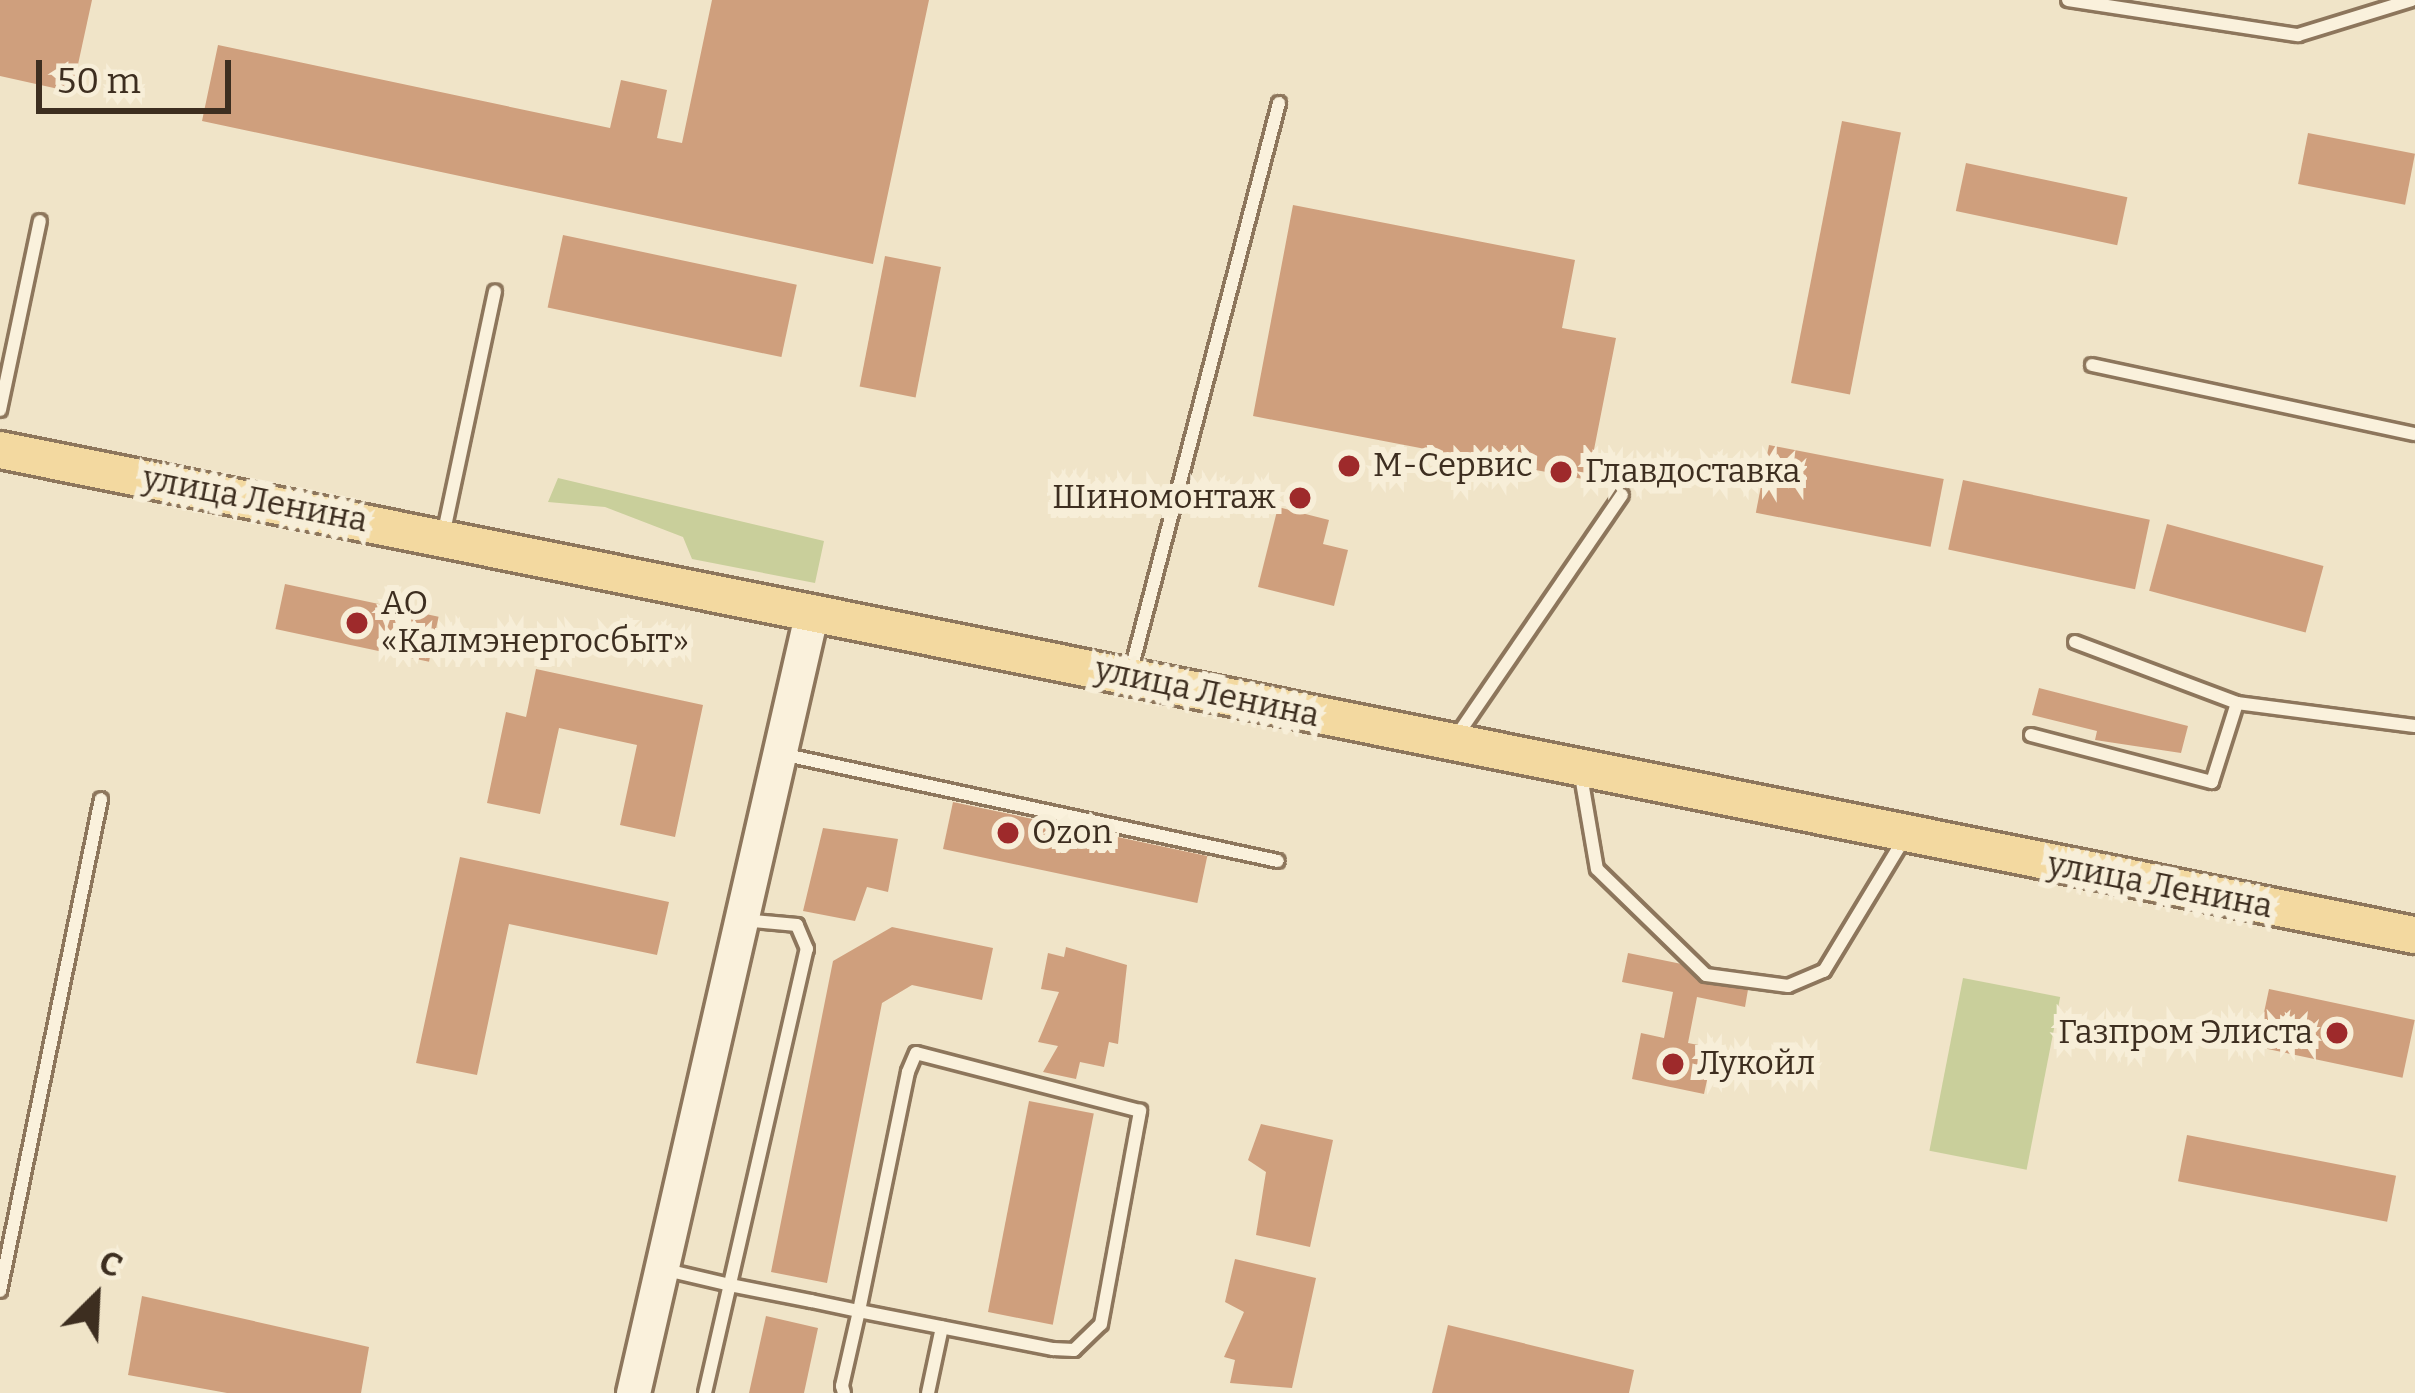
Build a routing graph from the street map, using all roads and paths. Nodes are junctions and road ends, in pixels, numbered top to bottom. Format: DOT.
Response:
graph roads {
  1 [pos="2068,0"];
  2 [pos="2412,0"];
  3 [pos="1279,103"];
  4 [pos="40,221"];
  5 [pos="495,291"];
  6 [pos="2092,365"];
  7 [pos="0,410"];
  8 [pos="2415,434"];
  9 [pos="0,450"];
  10 [pos="1622,495"];
  11 [pos="442,537"];
  12 [pos="812,611"];
  13 [pos="2074,642"];
  14 [pos="1129,677"];
  15 [pos="2237,703"];
  16 [pos="2415,726"];
  17 [pos="2031,735"];
  18 [pos="1453,744"];
  19 [pos="779,754"];
  20 [pos="1580,770"];
  21 [pos="101,799"];
  22 [pos="1905,836"];
  23 [pos="1278,861"];
  24 [pos="741,920"];
  25 [pos="2415,935"];
  26 [pos="661,1268"];
  27 [pos="730,1285"];
  28 [pos="0,1291"];
  29 [pos="859,1311"];
  30 [pos="942,1327"];
  31 [pos="633,1393"];
  32 [pos="705,1393"];
  33 [pos="844,1393"];
  34 [pos="928,1393"];
  1 -- 2 [label="lane"];
  3 -- 14 [label="lane"];
  4 -- 7 [label="lane"];
  5 -- 11 [label="lane"];
  6 -- 8 [label="lane"];
  9 -- 11 [label="main road, улица Ленина"];
  10 -- 18 [label="lane"];
  11 -- 12 [label="main road, улица Ленина"];
  12 -- 14 [label="main road, улица Ленина"];
  12 -- 19 [label="main road"];
  13 -- 15 [label="lane"];
  14 -- 18 [label="main road, улица Ленина"];
  15 -- 16 [label="lane"];
  15 -- 17 [label="lane"];
  18 -- 20 [label="main road, улица Ленина"];
  19 -- 23 [label="lane"];
  19 -- 24 [label="main road"];
  20 -- 22 [label="main road, улица Ленина"];
  20 -- 22 [label="lane"];
  21 -- 28 [label="lane"];
  22 -- 25 [label="main road, улица Ленина"];
  24 -- 26 [label="main road"];
  24 -- 27 [label="lane"];
  26 -- 27 [label="lane"];
  26 -- 31 [label="main road"];
  27 -- 29 [label="lane"];
  27 -- 32 [label="lane"];
  29 -- 30 [label="lane"];
  29 -- 30 [label="lane"];
  29 -- 33 [label="lane"];
  30 -- 34 [label="lane"];
}
